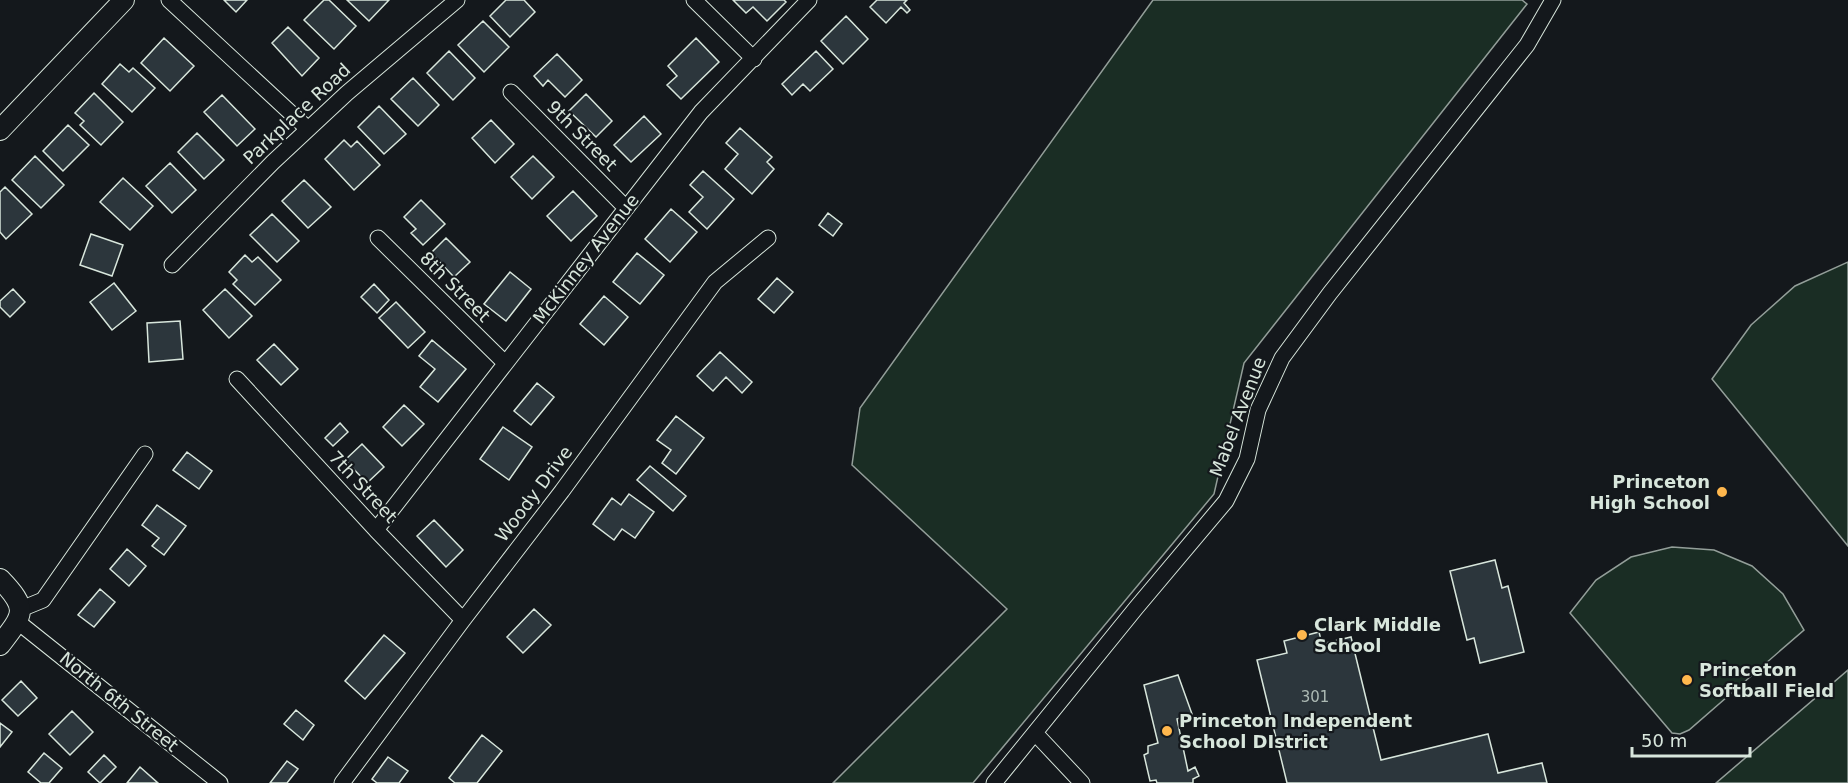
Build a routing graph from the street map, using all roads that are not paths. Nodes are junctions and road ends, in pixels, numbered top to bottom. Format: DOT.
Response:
graph roads {
  1 [pos="124,0"];
  2 [pos="169,0"];
  3 [pos="456,0"];
  4 [pos="694,0"];
  5 [pos="809,0"];
  6 [pos="1553,0"];
  7 [pos="754,59"];
  8 [pos="511,92"];
  9 [pos="308,129"];
  10 [pos="0,130"];
  11 [pos="626,208"];
  12 [pos="378,238"];
  13 [pos="768,238"];
  14 [pos="172,265"];
  15 [pos="505,363"];
  16 [pos="237,379"];
  17 [pos="145,454"];
  18 [pos="376,530"];
  19 [pos="0,579"];
  20 [pos="20,615"];
  21 [pos="463,620"];
  22 [pos="0,645"];
  23 [pos="1035,733"];
  24 [pos="220,783"];
  25 [pos="342,783"];
  26 [pos="994,783"];
  27 [pos="1082,783"];
  1 -- 10 [label="street"];
  2 -- 9 [label="street"];
  3 -- 9 [label="street, Parkplace Road"];
  4 -- 7 [label="street"];
  5 -- 7 [label="street, McKinney Avenue"];
  6 -- 23 [label="street, Mabel Avenue"];
  7 -- 11 [label="street, McKinney Avenue"];
  8 -- 11 [label="street, 9th Street"];
  9 -- 14 [label="street, Parkplace Road"];
  11 -- 15 [label="street, McKinney Avenue"];
  12 -- 15 [label="street, 8th Street"];
  13 -- 21 [label="street, Woody Drive"];
  15 -- 18 [label="street, McKinney Avenue"];
  16 -- 18 [label="street, 7th Street"];
  17 -- 20 [label="street"];
  18 -- 21 [label="street, 7th Street"];
  19 -- 20 [label="street, North 6th Street"];
  20 -- 22 [label="street"];
  20 -- 24 [label="street, North 6th Street"];
  21 -- 25 [label="street, Woody Drive"];
  23 -- 26 [label="street, Mabel Avenue"];
  23 -- 27 [label="street"];
}
